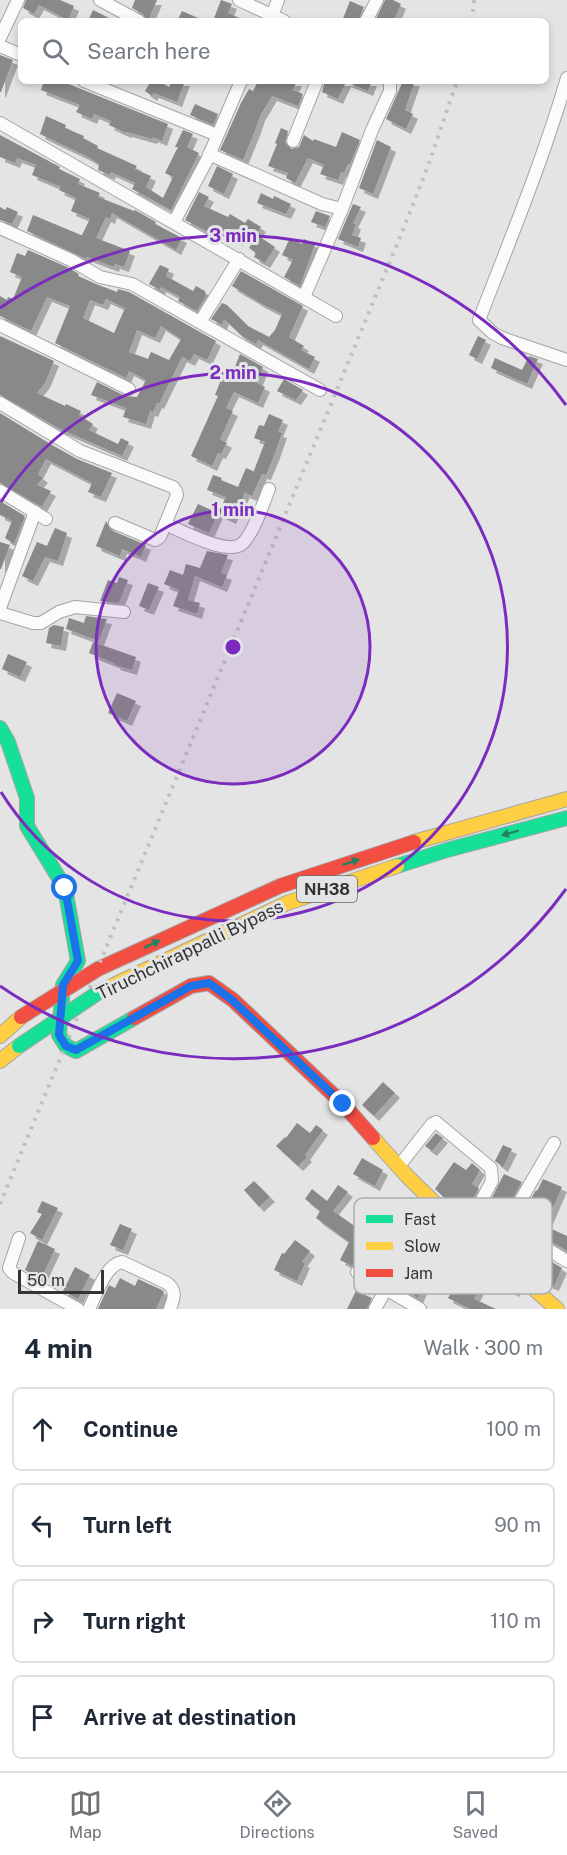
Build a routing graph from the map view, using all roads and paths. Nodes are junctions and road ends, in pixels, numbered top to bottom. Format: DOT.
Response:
graph roads {
  1 [pos="18,0"];
  2 [pos="100,0"];
  3 [pos="239,0"];
  4 [pos="278,0"];
  5 [pos="377,0"];
  6 [pos="133,18"];
  7 [pos="273,18"];
  8 [pos="275,18"];
  9 [pos="368,18"];
  10 [pos="0,37"];
  11 [pos="0,46"];
  12 [pos="18,54"];
  13 [pos="567,78"];
  14 [pos="91,84"];
  15 [pos="240,84"];
  16 [pos="316,84"];
  17 [pos="390,84"];
  18 [pos="0,123"];
  19 [pos="217,135"];
  20 [pos="293,141"];
  21 [pos="209,154"];
  22 [pos="342,209"];
  23 [pos="174,222"];
  24 [pos="0,228"];
  25 [pos="239,259"];
  26 [pos="304,297"];
  27 [pos="336,316"];
  28 [pos="200,322"];
  29 [pos="0,325"];
  30 [pos="567,360"];
  31 [pos="129,389"];
  32 [pos="320,390"];
  33 [pos="0,403"];
  34 [pos="269,489"];
  35 [pos="0,491"];
  36 [pos="34,512"];
  37 [pos="46,519"];
  38 [pos="115,523"];
  39 [pos="165,524"];
  40 [pos="0,608"];
  41 [pos="124,612"];
  42 [pos="0,613"];
  43 [pos="0,728"];
  44 [pos="567,799"];
  45 [pos="567,818"];
  46 [pos="0,1036"];
  47 [pos="0,1061"];
  48 [pos="554,1143"];
  49 [pos="399,1166"];
  50 [pos="430,1198"];
  51 [pos="483,1198"];
  52 [pos="522,1198"];
  53 [pos="19,1238"];
  54 [pos="552,1252"];
  55 [pos="567,1261"];
  56 [pos="382,1294"];
  57 [pos="393,1294"];
  58 [pos="540,1294"];
  59 [pos="78,1309"];
  60 [pos="89,1309"];
  61 [pos="170,1309"];
  62 [pos="375,1309"];
  63 [pos="420,1309"];
  64 [pos="557,1309"];
  1 -- 10 [label="street"];
  2 -- 6 [label="street"];
  3 -- 7 [label="street"];
  4 -- 8 [label="street"];
  5 -- 9 [label="street"];
  11 -- 12 [label="street"];
  13 -- 30 [label="street"];
  14 -- 19 [label="street"];
  15 -- 19 [label="street"];
  16 -- 20 [label="street"];
  17 -- 22 [label="street"];
  18 -- 23 [label="street"];
  19 -- 21 [label="street"];
  21 -- 22 [label="street"];
  21 -- 23 [label="street"];
  22 -- 26 [label="street"];
  23 -- 25 [label="street"];
  24 -- 28 [label="street"];
  25 -- 26 [label="street"];
  25 -- 28 [label="street"];
  26 -- 27 [label="street"];
  28 -- 32 [label="street"];
  29 -- 31 [label="street"];
  33 -- 39 [label="street"];
  34 -- 39 [label="street"];
  35 -- 36 [label="street"];
  36 -- 37 [label="street"];
  36 -- 40 [label="street"];
  38 -- 39 [label="street"];
  41 -- 42 [label="street"];
  43 -- 49 [label="main road"];
  46 -- 44 [label="main road, Tiruchchirappalli Bypass / NH38, one-way, bridge"];
  45 -- 47 [label="main road, Tiruchchirappalli Bypass / NH38, one-way, bridge"];
  48 -- 52 [label="street"];
  49 -- 50 [label="main road"];
  49 -- 51 [label="street"];
  53 -- 59 [label="street"];
  54 -- 55 [label="street"];
  56 -- 62 [label="street"];
  57 -- 63 [label="street"];
  58 -- 64 [label="main road"];
  60 -- 61 [label="street"];
}
